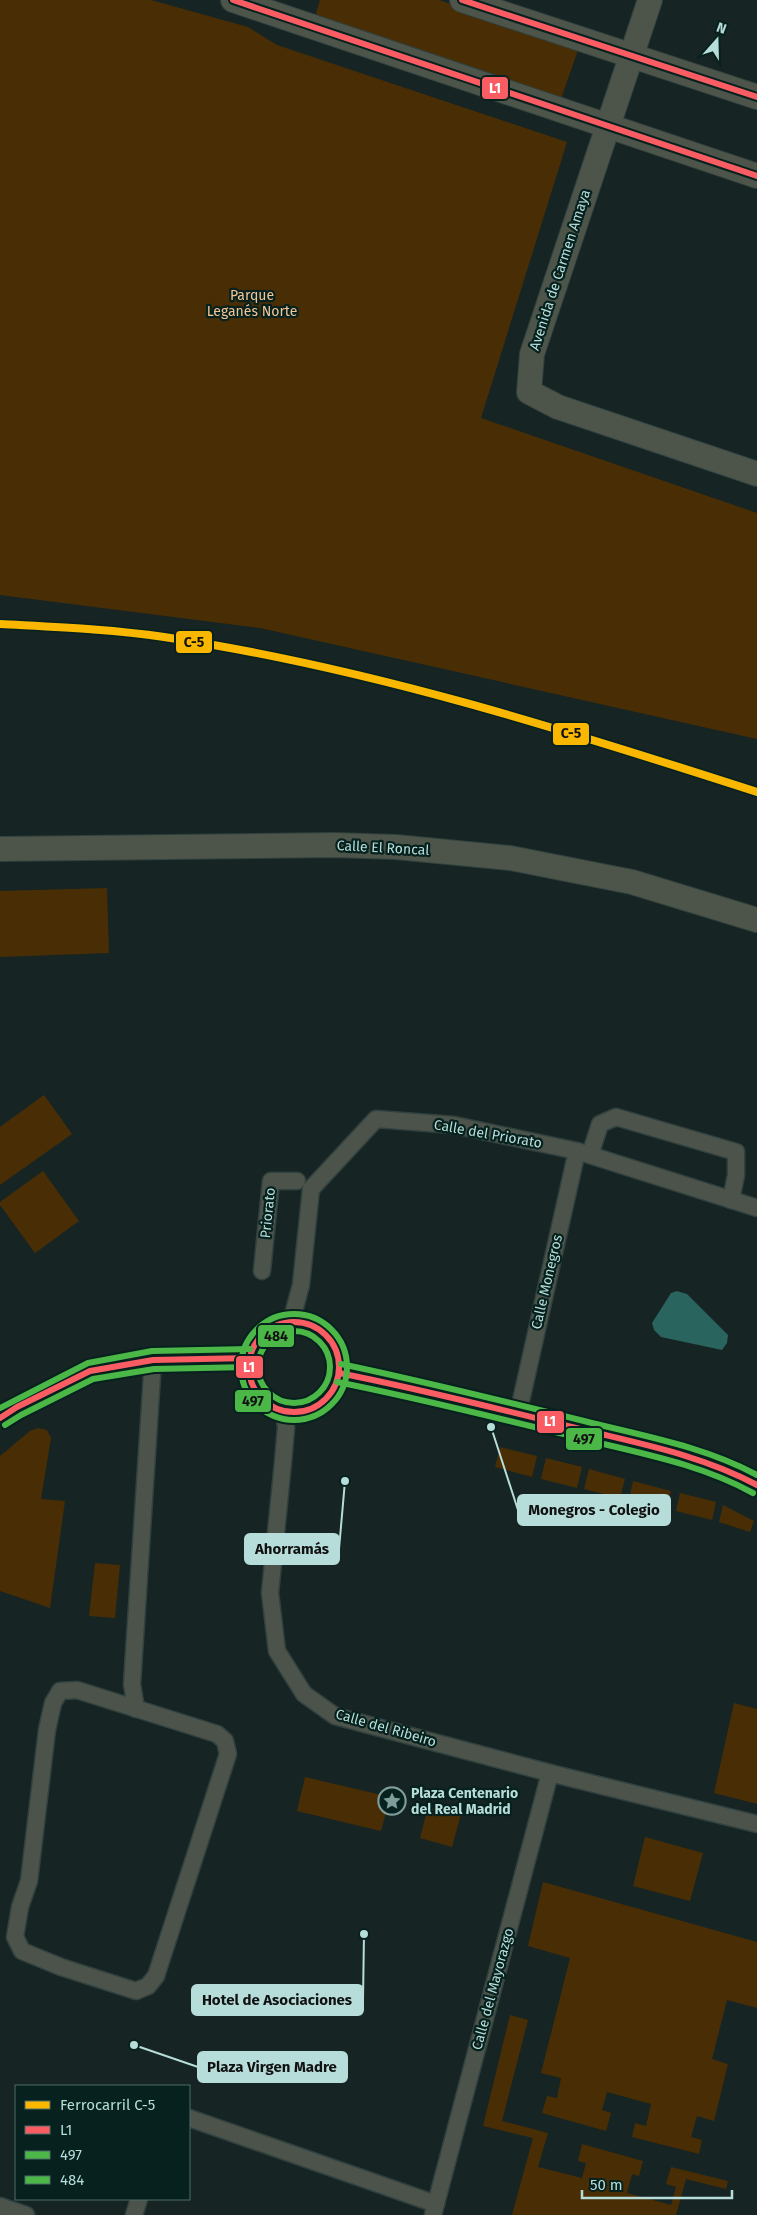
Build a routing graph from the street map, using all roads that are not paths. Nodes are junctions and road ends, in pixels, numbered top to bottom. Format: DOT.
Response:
graph roads {
  1 [pos="233,0"];
  2 [pos="462,0"];
  3 [pos="650,0"];
  4 [pos="632,56"];
  5 [pos="757,97"];
  6 [pos="608,126"];
  7 [pos="757,176"];
  8 [pos="757,474"];
  9 [pos="0,849"];
  10 [pos="757,920"];
  11 [pos="583,1153"];
  12 [pos="297,1181"];
  13 [pos="731,1200"];
  14 [pos="757,1208"];
  15 [pos="262,1271"];
  16 [pos="291,1322"];
  17 [pos="250,1358"];
  18 [pos="153,1360"];
  19 [pos="339,1373"];
  20 [pos="284,1410"];
  21 [pos="518,1414"];
  22 [pos="0,1418"];
  23 [pos="757,1485"];
  24 [pos="136,1709"];
  25 [pos="550,1773"];
  26 [pos="757,1824"];
  27 [pos="190,2118"];
  28 [pos="139,2200"];
  29 [pos="0,2206"];
  30 [pos="435,2210"];
  31 [pos="26,2215"];
  32 [pos="134,2215"];
  1 -- 6 [label="street"];
  2 -- 4 [label="street"];
  3 -- 4 [label="street, Avenida de Carmen Amaya"];
  4 -- 5 [label="street"];
  4 -- 6 [label="street, Avenida de Carmen Amaya"];
  6 -- 7 [label="street"];
  6 -- 8 [label="street, Avenida de Carmen Amaya"];
  9 -- 10 [label="street, Calle El Roncal"];
  11 -- 13 [label="street, Calle del Priorato"];
  11 -- 13 [label="street"];
  11 -- 16 [label="street, Calle del Priorato"];
  11 -- 21 [label="street, Calle Monegros"];
  12 -- 15 [label="street, Priorato"];
  13 -- 14 [label="street, Calle del Priorato"];
  16 -- 17 [label="street"];
  16 -- 19 [label="street"];
  17 -- 18 [label="street"];
  17 -- 20 [label="street"];
  18 -- 22 [label="street"];
  18 -- 24 [label="street"];
  19 -- 20 [label="street"];
  19 -- 21 [label="street"];
  20 -- 25 [label="street, Calle del Ribeiro"];
  21 -- 23 [label="street"];
  24 -- 24 [label="street"];
  25 -- 26 [label="street, Calle del Ribeiro"];
  25 -- 30 [label="street, Calle del Mayorazgo"];
  27 -- 30 [label="street, Calle del Mayorazgo"];
  28 -- 32 [label="street"];
  29 -- 31 [label="street"];
}
